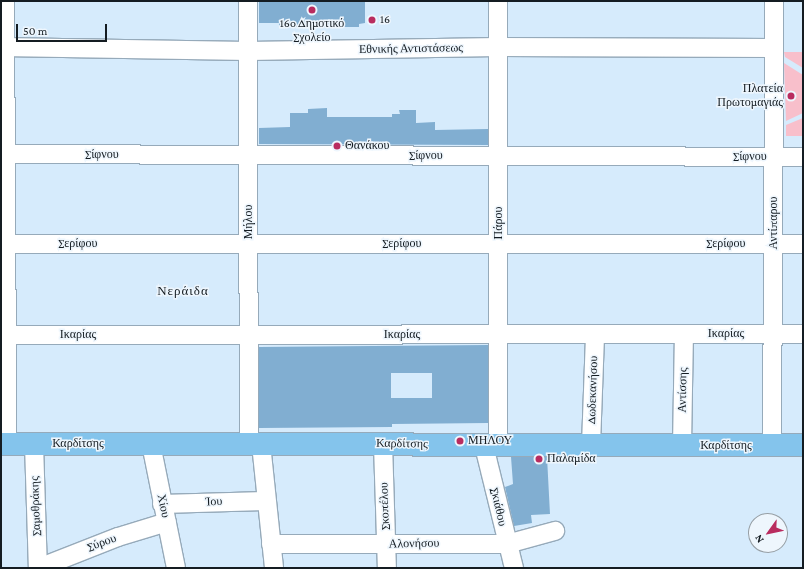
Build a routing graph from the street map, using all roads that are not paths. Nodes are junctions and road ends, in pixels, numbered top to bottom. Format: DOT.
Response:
graph roads {
  1 [pos="5,1"];
  2 [pos="248,1"];
  3 [pos="498,1"];
  4 [pos="774,1"];
  5 [pos="3,47"];
  6 [pos="498,47"];
  7 [pos="774,48"];
  8 [pos="248,51"];
  9 [pos="3,154"];
  10 [pos="249,155"];
  11 [pos="498,156"];
  12 [pos="774,157"];
  13 [pos="803,157"];
  14 [pos="4,244"];
  15 [pos="249,244"];
  16 [pos="499,244"];
  17 [pos="774,244"];
  18 [pos="803,244"];
  19 [pos="249,334"];
  20 [pos="499,334"];
  21 [pos="595,334"];
  22 [pos="684,334"];
  23 [pos="772,334"];
  24 [pos="803,334"];
  25 [pos="4,335"];
  26 [pos="4,444"];
  27 [pos="34,444"];
  28 [pos="151,444"];
  29 [pos="255,444"];
  30 [pos="383,444"];
  31 [pos="491,445"];
  32 [pos="591,445"];
  33 [pos="772,445"];
  34 [pos="803,445"];
  35 [pos="682,446"];
  36 [pos="265,501"];
  37 [pos="162,504"];
  38 [pos="167,522"];
  39 [pos="555,531"];
  40 [pos="271,544"];
  41 [pos="507,544"];
  42 [pos="387,545"];
  43 [pos="57,564"];
  44 [pos="39,568"];
  45 [pos="176,568"];
  46 [pos="274,568"];
  47 [pos="387,568"];
  48 [pos="514,568"];
  1 -- 5 [label="street"];
  2 -- 8 [label="street, Μήλου"];
  3 -- 6 [label="street, Πάρου"];
  4 -- 7 [label="street, Αντίπαρου"];
  5 -- 8 [label="street, Εθνικής Αντιστάσεως"];
  5 -- 9 [label="street"];
  6 -- 7 [label="street, Εθνικής Αντιστάσεως"];
  6 -- 8 [label="street, Εθνικής Αντιστάσεως"];
  6 -- 11 [label="street, Πάρου"];
  7 -- 12 [label="street, Αντίπαρου"];
  8 -- 10 [label="street, Μήλου"];
  9 -- 10 [label="street, Σίφνου"];
  9 -- 14 [label="street"];
  10 -- 11 [label="street, Σίφνου"];
  10 -- 15 [label="street, Μήλου"];
  11 -- 12 [label="street, Σίφνου"];
  11 -- 16 [label="street, Πάρου"];
  12 -- 13 [label="street, Σίφνου"];
  12 -- 17 [label="street, Αντίπαρου"];
  14 -- 15 [label="street, Σερίφου"];
  14 -- 25 [label="street"];
  15 -- 16 [label="street, Σερίφου"];
  15 -- 19 [label="street, Μήλου"];
  16 -- 17 [label="street, Σερίφου"];
  16 -- 20 [label="street, Πάρου"];
  17 -- 18 [label="street, Σερίφου"];
  17 -- 23 [label="street, Αντίπαρου"];
  19 -- 20 [label="street, Ικαρίας"];
  19 -- 25 [label="street, Ικαρίας"];
  19 -- 29 [label="street, Μήλου"];
  20 -- 21 [label="street, Ικαρίας"];
  20 -- 31 [label="street, Πάρου"];
  21 -- 22 [label="street, Ικαρίας"];
  21 -- 32 [label="street, Δωδεκανήσου"];
  22 -- 23 [label="street, Ικαρίας"];
  22 -- 35 [label="street, Αντίσσης"];
  23 -- 24 [label="street, Ικαρίας"];
  23 -- 33 [label="street, Αντίπαρου"];
  25 -- 26 [label="street"];
  26 -- 27 [label="main road, Καρδίτσης"];
  27 -- 28 [label="main road, Καρδίτσης"];
  27 -- 44 [label="street, Σαμοθράκης"];
  28 -- 29 [label="main road, Καρδίτσης"];
  28 -- 37 [label="street, Χίου"];
  29 -- 30 [label="main road, Καρδίτσης"];
  29 -- 36 [label="street, Μήλου"];
  30 -- 31 [label="main road, Καρδίτσης"];
  30 -- 42 [label="street, Σκοπέλου"];
  31 -- 32 [label="main road, Καρδίτσης"];
  31 -- 41 [label="street, Σκιάθου"];
  32 -- 35 [label="main road, Καρδίτσης"];
  33 -- 34 [label="main road, Καρδίτσης"];
  33 -- 35 [label="main road, Καρδίτσης"];
  36 -- 37 [label="street, Ίου"];
  36 -- 40 [label="street, Μήλου"];
  37 -- 38 [label="street, Χίου"];
  38 -- 43 [label="street, Σύρου"];
  38 -- 45 [label="street, Χίου"];
  39 -- 41 [label="street, Αλονήσου"];
  40 -- 42 [label="street, Αλονήσου"];
  40 -- 46 [label="street, Μήλου"];
  41 -- 42 [label="street, Αλονήσου"];
  41 -- 48 [label="street, Σκιάθου"];
  42 -- 47 [label="street, Σκοπέλου"];
  43 -- 44 [label="street, Σύρου"];
}
